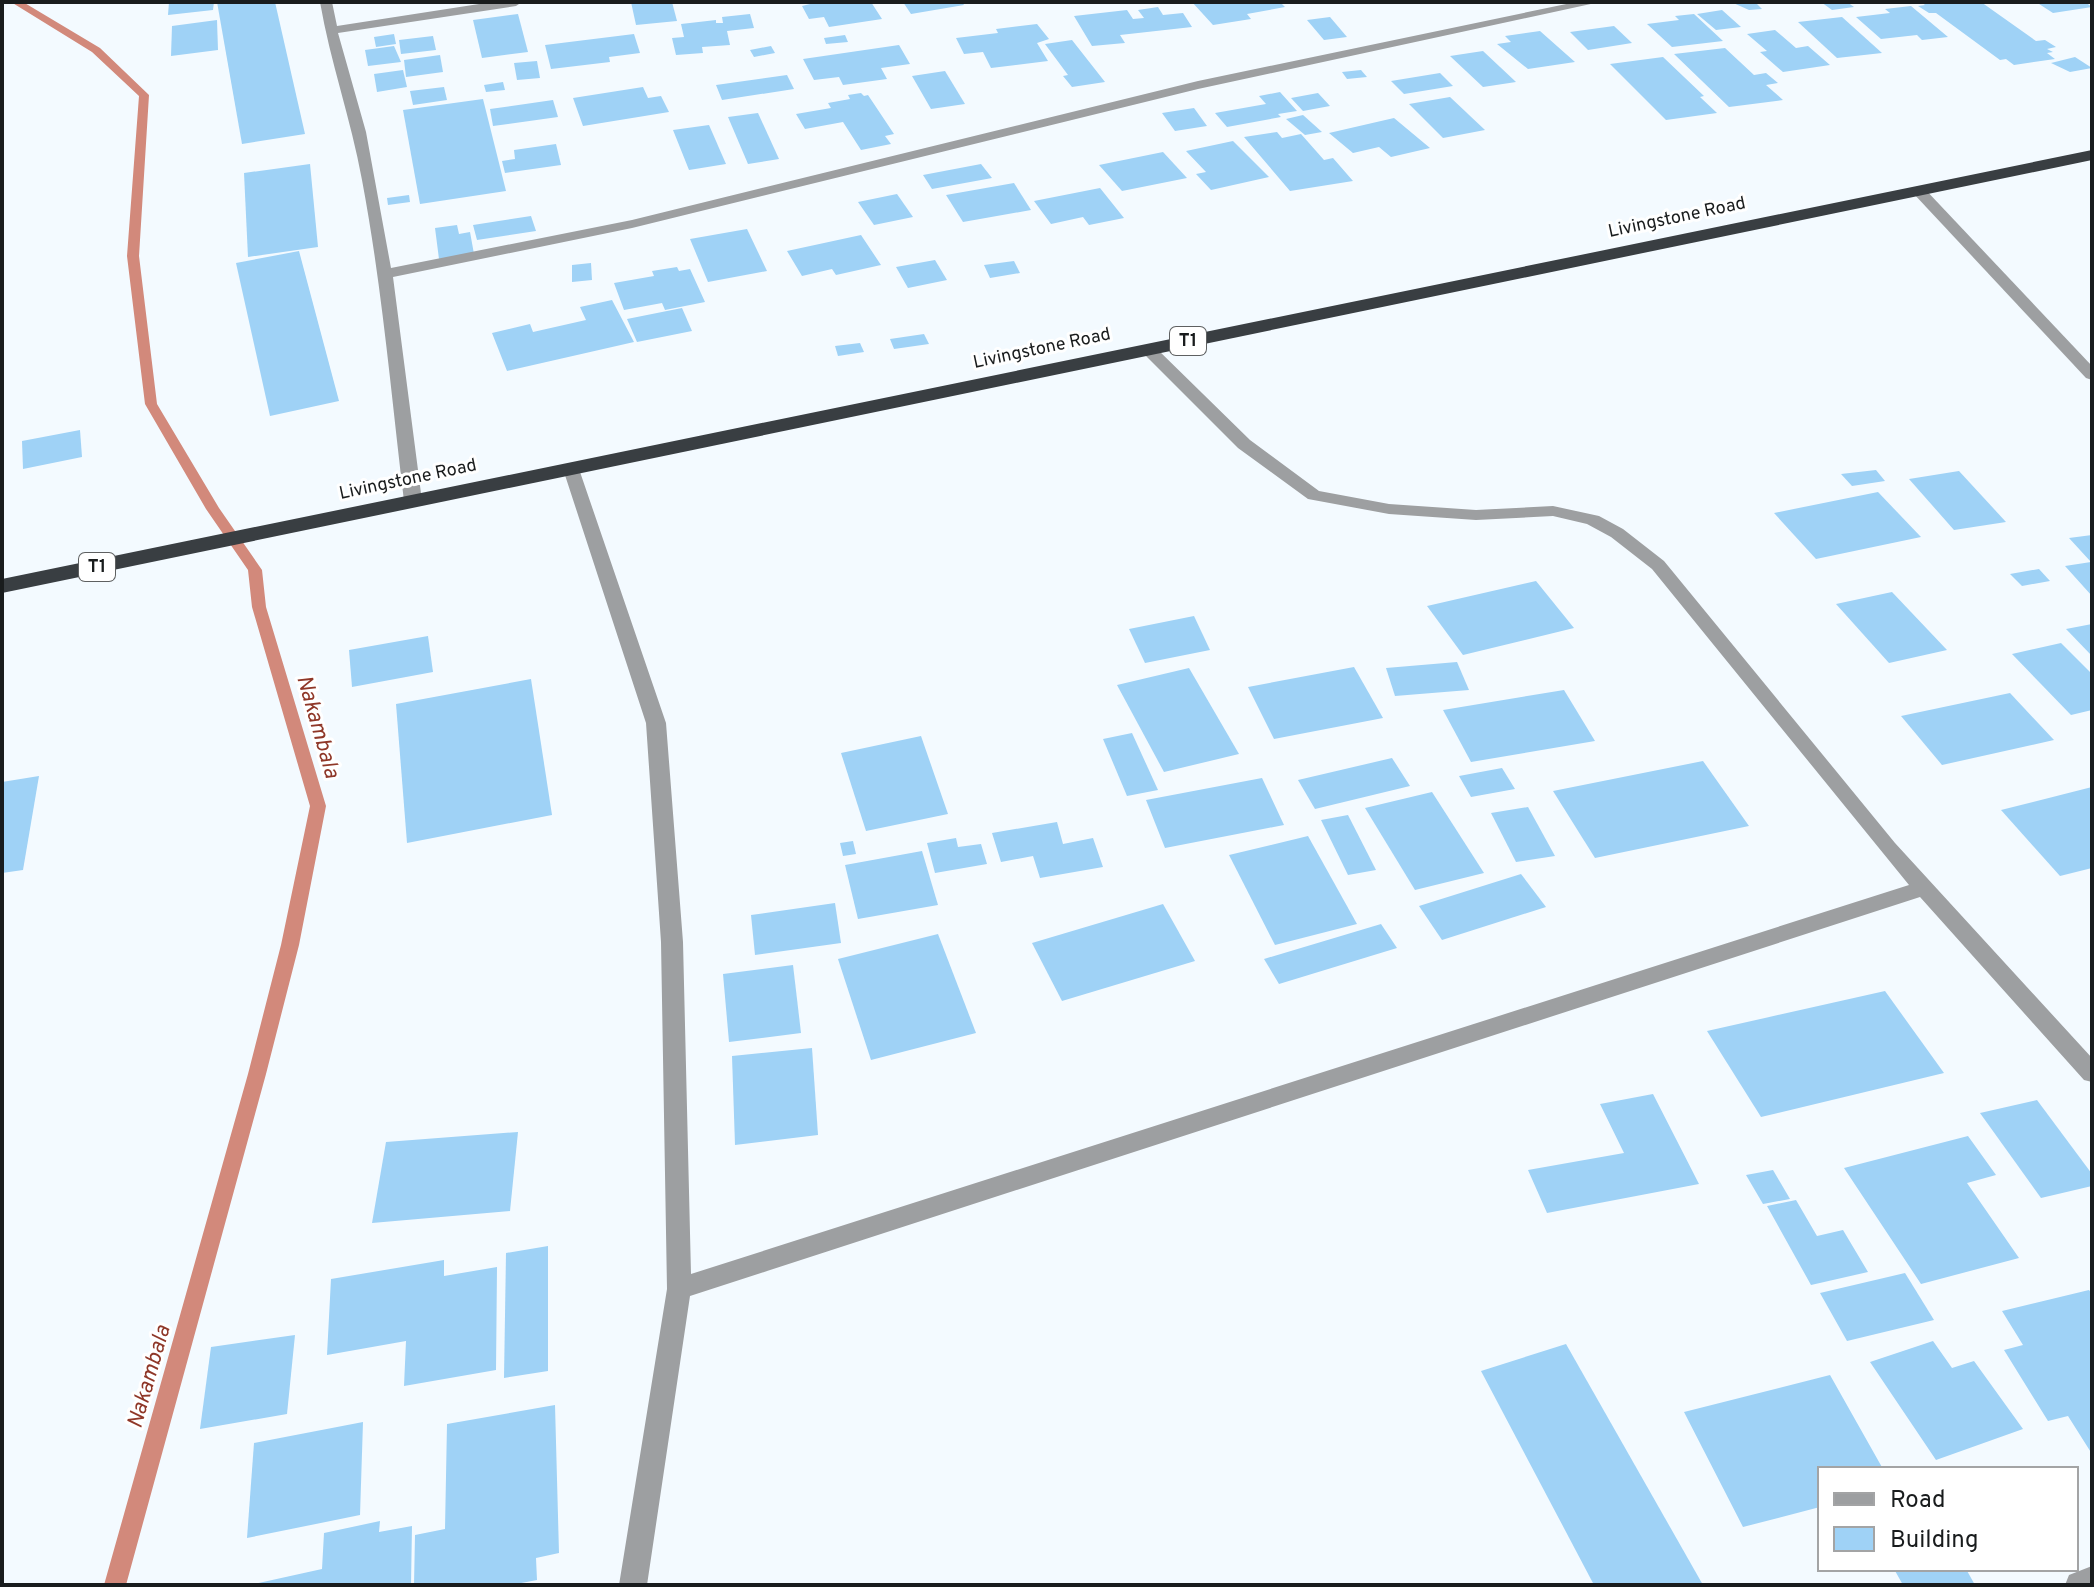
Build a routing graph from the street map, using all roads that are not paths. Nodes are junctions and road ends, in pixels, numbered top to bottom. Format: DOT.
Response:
graph roads {
  1 [pos="326,2"];
  2 [pos="516,2"];
  3 [pos="1594,2"];
  4 [pos="330,31"];
  5 [pos="2092,155"];
  6 [pos="1918,190"];
  7 [pos="384,274"];
  8 [pos="1148,349"];
  9 [pos="2092,375"];
  10 [pos="571,469"];
  11 [pos="413,501"];
  12 [pos="2,586"];
  13 [pos="1924,888"];
  14 [pos="2092,1073"];
  15 [pos="679,1289"];
  16 [pos="2092,1580"];
  17 [pos="633,1585"];
  18 [pos="2079,1585"];
  1 -- 4 [label="street"];
  2 -- 4 [label="street"];
  3 -- 7 [label="street"];
  4 -- 7 [label="street"];
  5 -- 6 [label="highway, Livingstone Road / T1"];
  6 -- 8 [label="highway, Livingstone Road / T1"];
  6 -- 9 [label="street"];
  7 -- 11 [label="street"];
  8 -- 10 [label="highway, Livingstone Road / T1"];
  8 -- 13 [label="street"];
  10 -- 11 [label="highway, Livingstone Road / T1"];
  10 -- 15 [label="street"];
  11 -- 12 [label="highway, Livingstone Road / T1"];
  13 -- 14 [label="street"];
  13 -- 15 [label="street"];
  15 -- 17 [label="street"];
  16 -- 18 [label="street"];
}
